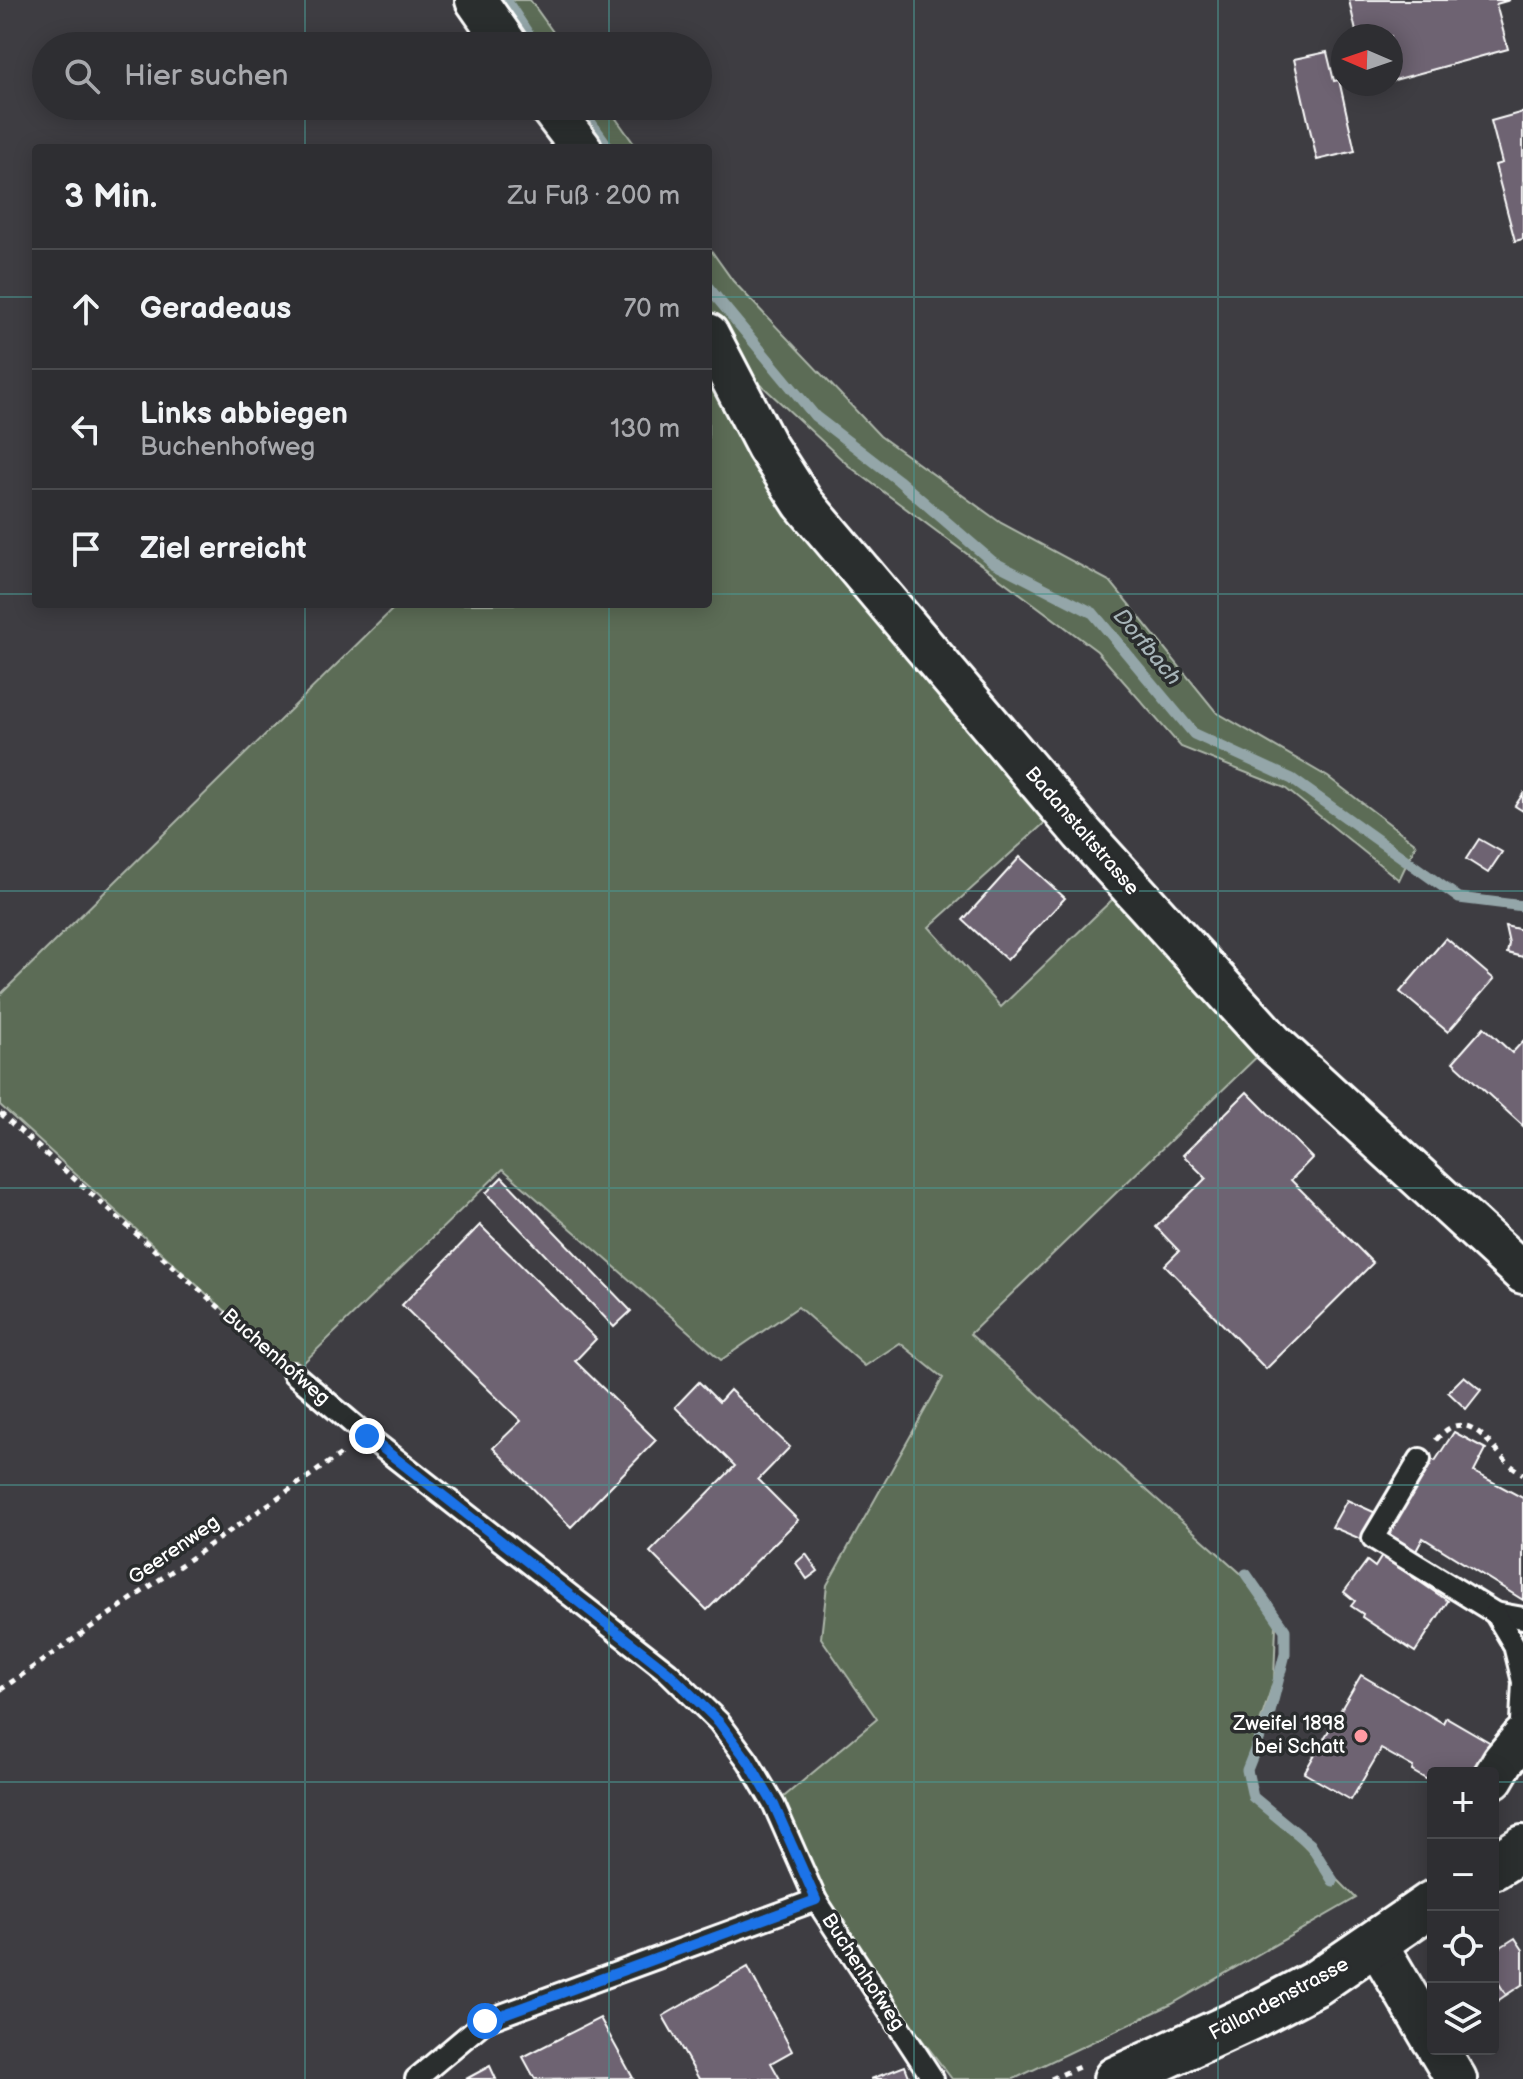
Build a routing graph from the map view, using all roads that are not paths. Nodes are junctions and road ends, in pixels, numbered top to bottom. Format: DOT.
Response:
graph roads {
  1 [pos="476,0"];
  2 [pos="498,32"];
  3 [pos="560,120"];
  4 [pos="578,144"];
  5 [pos="712,342"];
  6 [pos="1523,1273"];
  7 [pos="293,1373"];
  8 [pos="1420,1459"];
  9 [pos="1495,1613"];
  10 [pos="1523,1618"];
  11 [pos="1521,1738"];
  12 [pos="1499,1768"];
  13 [pos="1523,1848"];
  14 [pos="1499,1863"];
  15 [pos="816,1900"];
  16 [pos="1427,1907"];
  17 [pos="1376,1943"];
  18 [pos="1427,2030"];
  19 [pos="1442,2055"];
  20 [pos="416,2079"];
  21 [pos="933,2079"];
  22 [pos="1116,2079"];
  23 [pos="1456,2079"];
  1 -- 2 [label="street"];
  3 -- 4 [label="street"];
  5 -- 6 [label="street, Badanstaltstrasse"];
  7 -- 15 [label="lane, Buchenhofweg"];
  8 -- 9 [label="lane"];
  9 -- 10 [label="lane"];
  9 -- 11 [label="lane"];
  11 -- 12 [label="street"];
  13 -- 14 [label="street"];
  15 -- 20 [label="lane"];
  15 -- 21 [label="lane, Buchenhofweg"];
  16 -- 17 [label="street, Fällandenstrasse"];
  17 -- 18 [label="street"];
  17 -- 22 [label="street, Fällandenstrasse"];
  19 -- 23 [label="street"];
}
